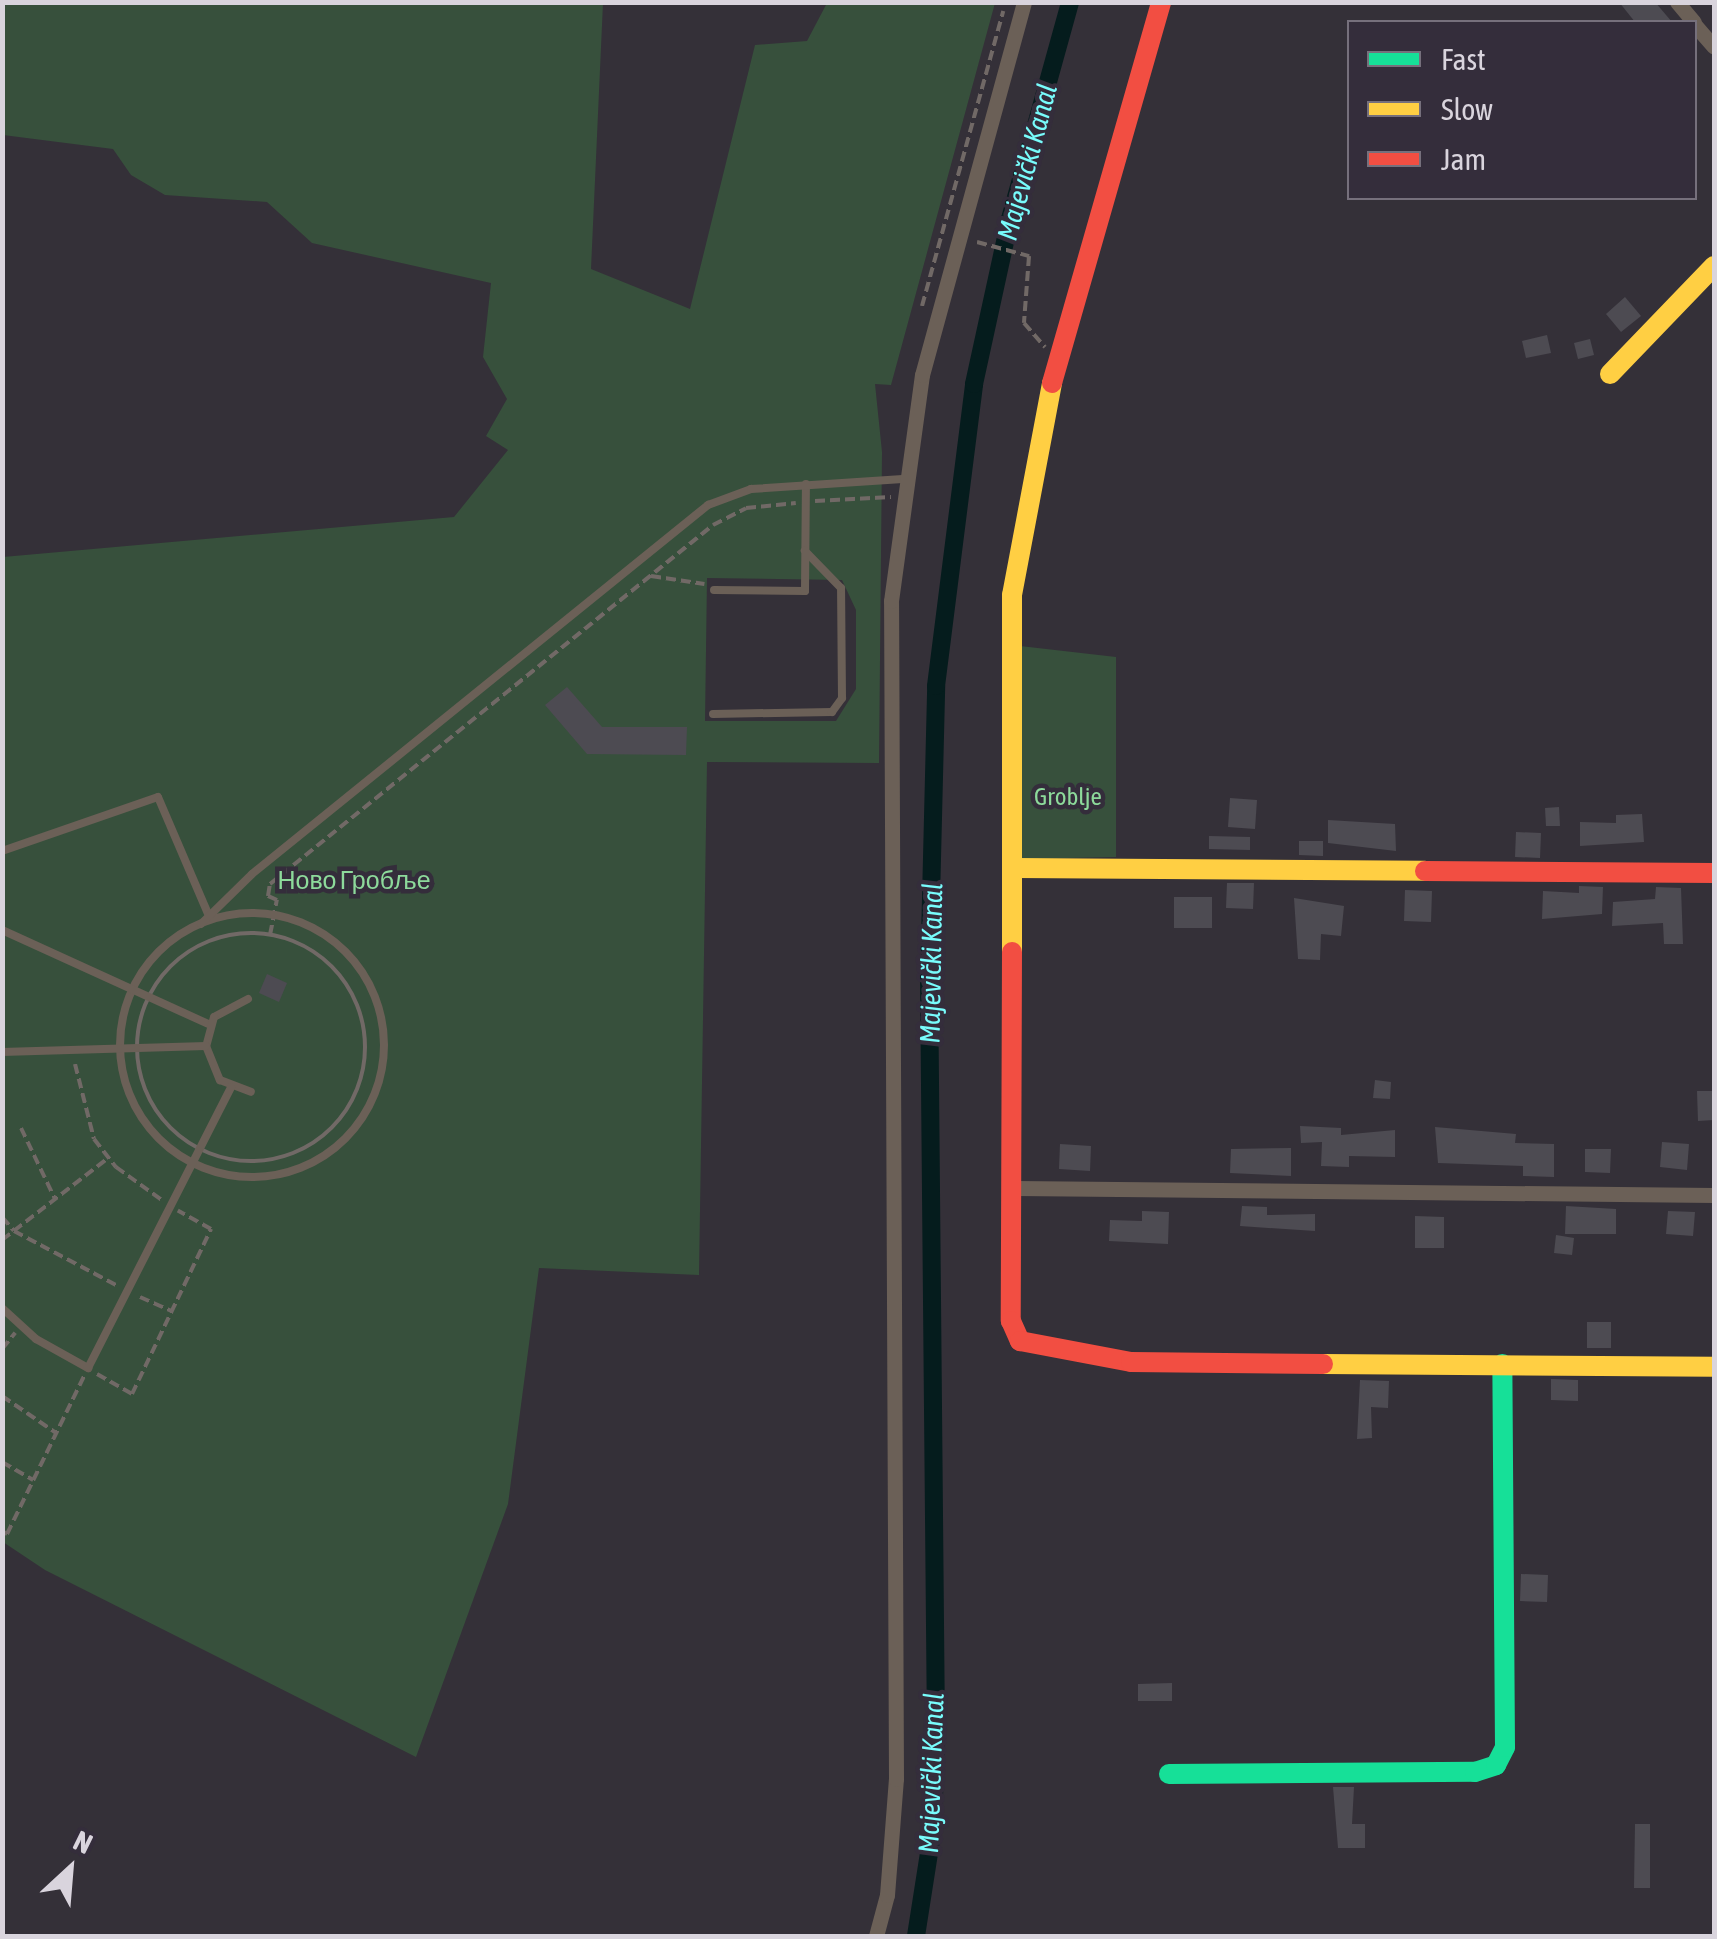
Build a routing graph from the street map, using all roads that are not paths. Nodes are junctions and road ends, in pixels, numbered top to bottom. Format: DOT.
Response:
graph roads {
  1 [pos="1024,2"];
  2 [pos="1160,2"];
  3 [pos="1697,27"];
  4 [pos="1714,47"];
  5 [pos="1714,266"];
  6 [pos="1610,374"];
  7 [pos="903,479"];
  8 [pos="806,484"];
  9 [pos="805,551"];
  10 [pos="714,590"];
  11 [pos="713,714"];
  12 [pos="2,851"];
  13 [pos="1015,868"];
  14 [pos="1714,873"];
  15 [pos="209,916"];
  16 [pos="201,924"];
  17 [pos="2,930"];
  18 [pos="134,987"];
  19 [pos="248,999"];
  20 [pos="210,1025"];
  21 [pos="206,1046"];
  22 [pos="120,1047"];
  23 [pos="2,1052"];
  24 [pos="231,1087"];
  25 [pos="251,1092"];
  26 [pos="194,1163"];
  27 [pos="1010,1188"];
  28 [pos="1714,1194"];
  29 [pos="2,1308"];
  30 [pos="1502,1364"];
  31 [pos="1714,1367"];
  32 [pos="1169,1774"];
  33 [pos="876,1936"];
  1 -- 7 [label="street"];
  2 -- 13 [label="street"];
  3 -- 4 [label="street"];
  5 -- 6 [label="street"];
  7 -- 8 [label="lane"];
  7 -- 33 [label="street"];
  8 -- 9 [label="lane"];
  8 -- 15 [label="lane"];
  9 -- 10 [label="lane"];
  9 -- 11 [label="lane"];
  12 -- 15 [label="lane"];
  13 -- 14 [label="street"];
  13 -- 27 [label="street"];
  15 -- 16 [label="lane"];
  16 -- 18 [label="lane"];
  16 -- 26 [label="lane"];
  17 -- 18 [label="lane"];
  18 -- 20 [label="lane"];
  18 -- 22 [label="lane"];
  19 -- 20 [label="lane"];
  20 -- 21 [label="lane"];
  21 -- 22 [label="lane"];
  21 -- 24 [label="lane"];
  22 -- 23 [label="lane"];
  22 -- 26 [label="lane"];
  24 -- 25 [label="lane"];
  24 -- 26 [label="lane"];
  26 -- 29 [label="lane"];
  27 -- 28 [label="street"];
  27 -- 30 [label="street"];
  30 -- 31 [label="street"];
  30 -- 32 [label="street"];
}
